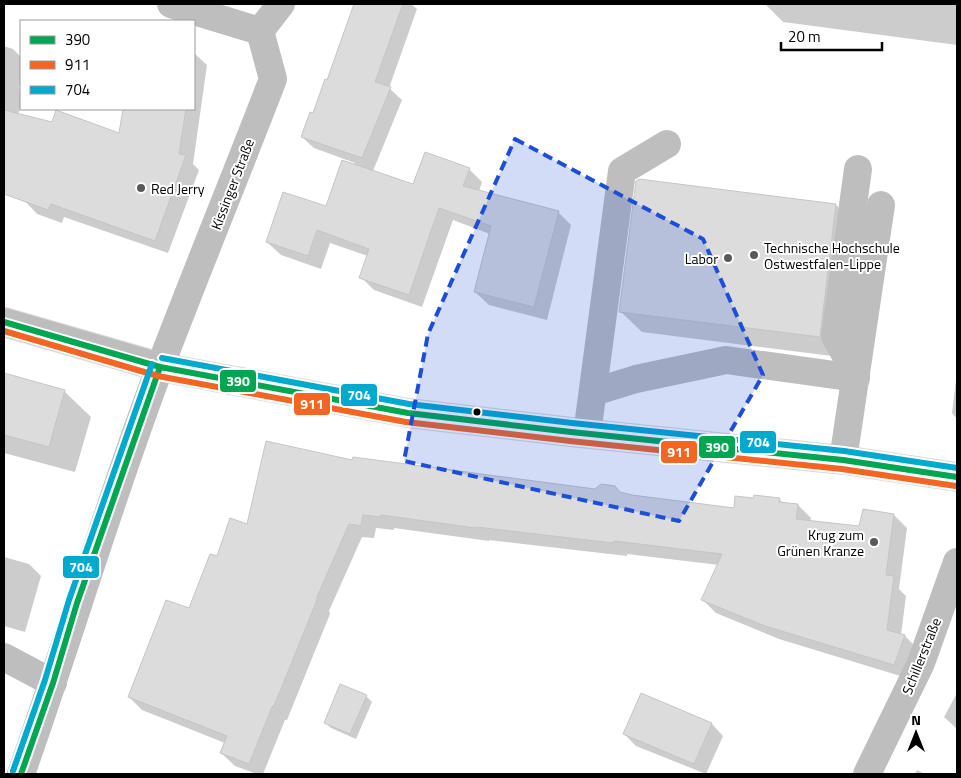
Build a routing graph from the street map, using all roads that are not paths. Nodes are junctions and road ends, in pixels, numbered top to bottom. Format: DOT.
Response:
graph roads {
  1 [pos="171,4"];
  2 [pos="281,4"];
  3 [pos="260,31"];
  4 [pos="666,144"];
  5 [pos="858,169"];
  6 [pos="881,205"];
  7 [pos="4,322"];
  8 [pos="160,367"];
  9 [pos="856,376"];
  10 [pos="594,392"];
  11 [pos="587,434"];
  12 [pos="843,460"];
  13 [pos="957,477"];
  14 [pos="957,562"];
  15 [pos="4,657"];
  16 [pos="53,683"];
  17 [pos="21,774"];
  18 [pos="867,774"];
  1 -- 3 [label="street"];
  2 -- 3 [label="street"];
  3 -- 8 [label="street, Kissinger Straße"];
  4 -- 10 [label="street"];
  5 -- 9 [label="street"];
  6 -- 9 [label="street"];
  7 -- 8 [label="main road"];
  8 -- 11 [label="main road"];
  8 -- 16 [label="street, Kissinger Straße"];
  9 -- 10 [label="street"];
  9 -- 12 [label="street"];
  10 -- 11 [label="street"];
  11 -- 12 [label="main road"];
  12 -- 13 [label="main road"];
  14 -- 18 [label="street, Schillerstraße"];
  15 -- 16 [label="street"];
  16 -- 17 [label="street, Kissinger Straße"];
}
